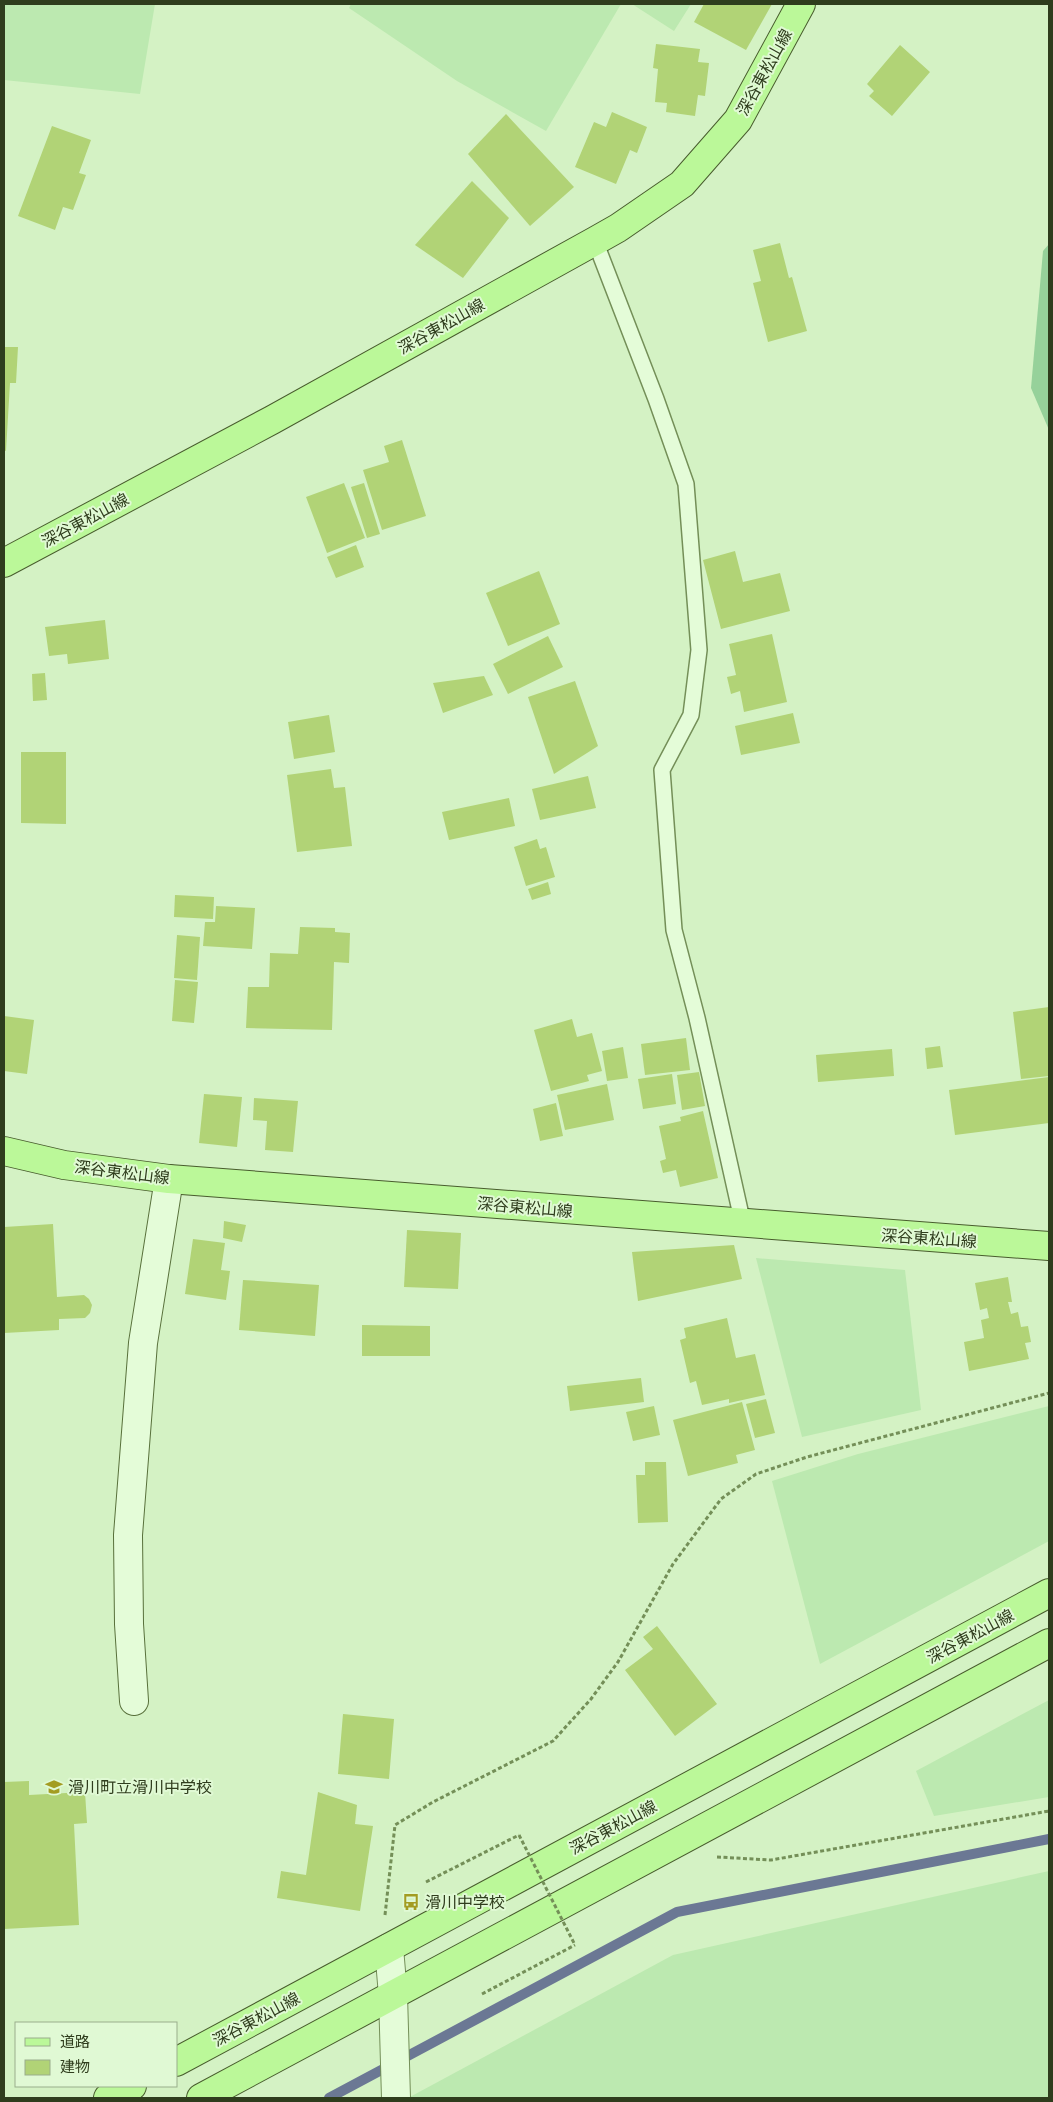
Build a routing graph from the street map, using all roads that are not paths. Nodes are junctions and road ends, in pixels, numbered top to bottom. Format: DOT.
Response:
graph roads {
  1 [pos="801,4"];
  2 [pos="594,241"];
  3 [pos="4,563"];
  4 [pos="4,1151"];
  5 [pos="169,1178"];
  6 [pos="743,1224"];
  7 [pos="1049,1246"];
  8 [pos="1049,1593"];
  9 [pos="1049,1643"];
  10 [pos="134,1701"];
  11 [pos="389,1948"];
  12 [pos="393,1995"];
  13 [pos="178,2061"];
  14 [pos="130,2087"];
  15 [pos="396,2092"];
  16 [pos="108,2098"];
  17 [pos="201,2098"];
  1 -- 2 [label="main road, 深谷東松山線"];
  2 -- 3 [label="main road, 深谷東松山線"];
  2 -- 6 [label="lane"];
  4 -- 5 [label="main road, 深谷東松山線"];
  5 -- 6 [label="main road, 深谷東松山線"];
  5 -- 10 [label="street"];
  6 -- 7 [label="main road, 深谷東松山線"];
  8 -- 11 [label="main road, 深谷東松山線"];
  9 -- 12 [label="main road"];
  11 -- 12 [label="street"];
  11 -- 13 [label="main road, 深谷東松山線"];
  12 -- 15 [label="street"];
  12 -- 17 [label="main road"];
  14 -- 16 [label="main road"];
}
